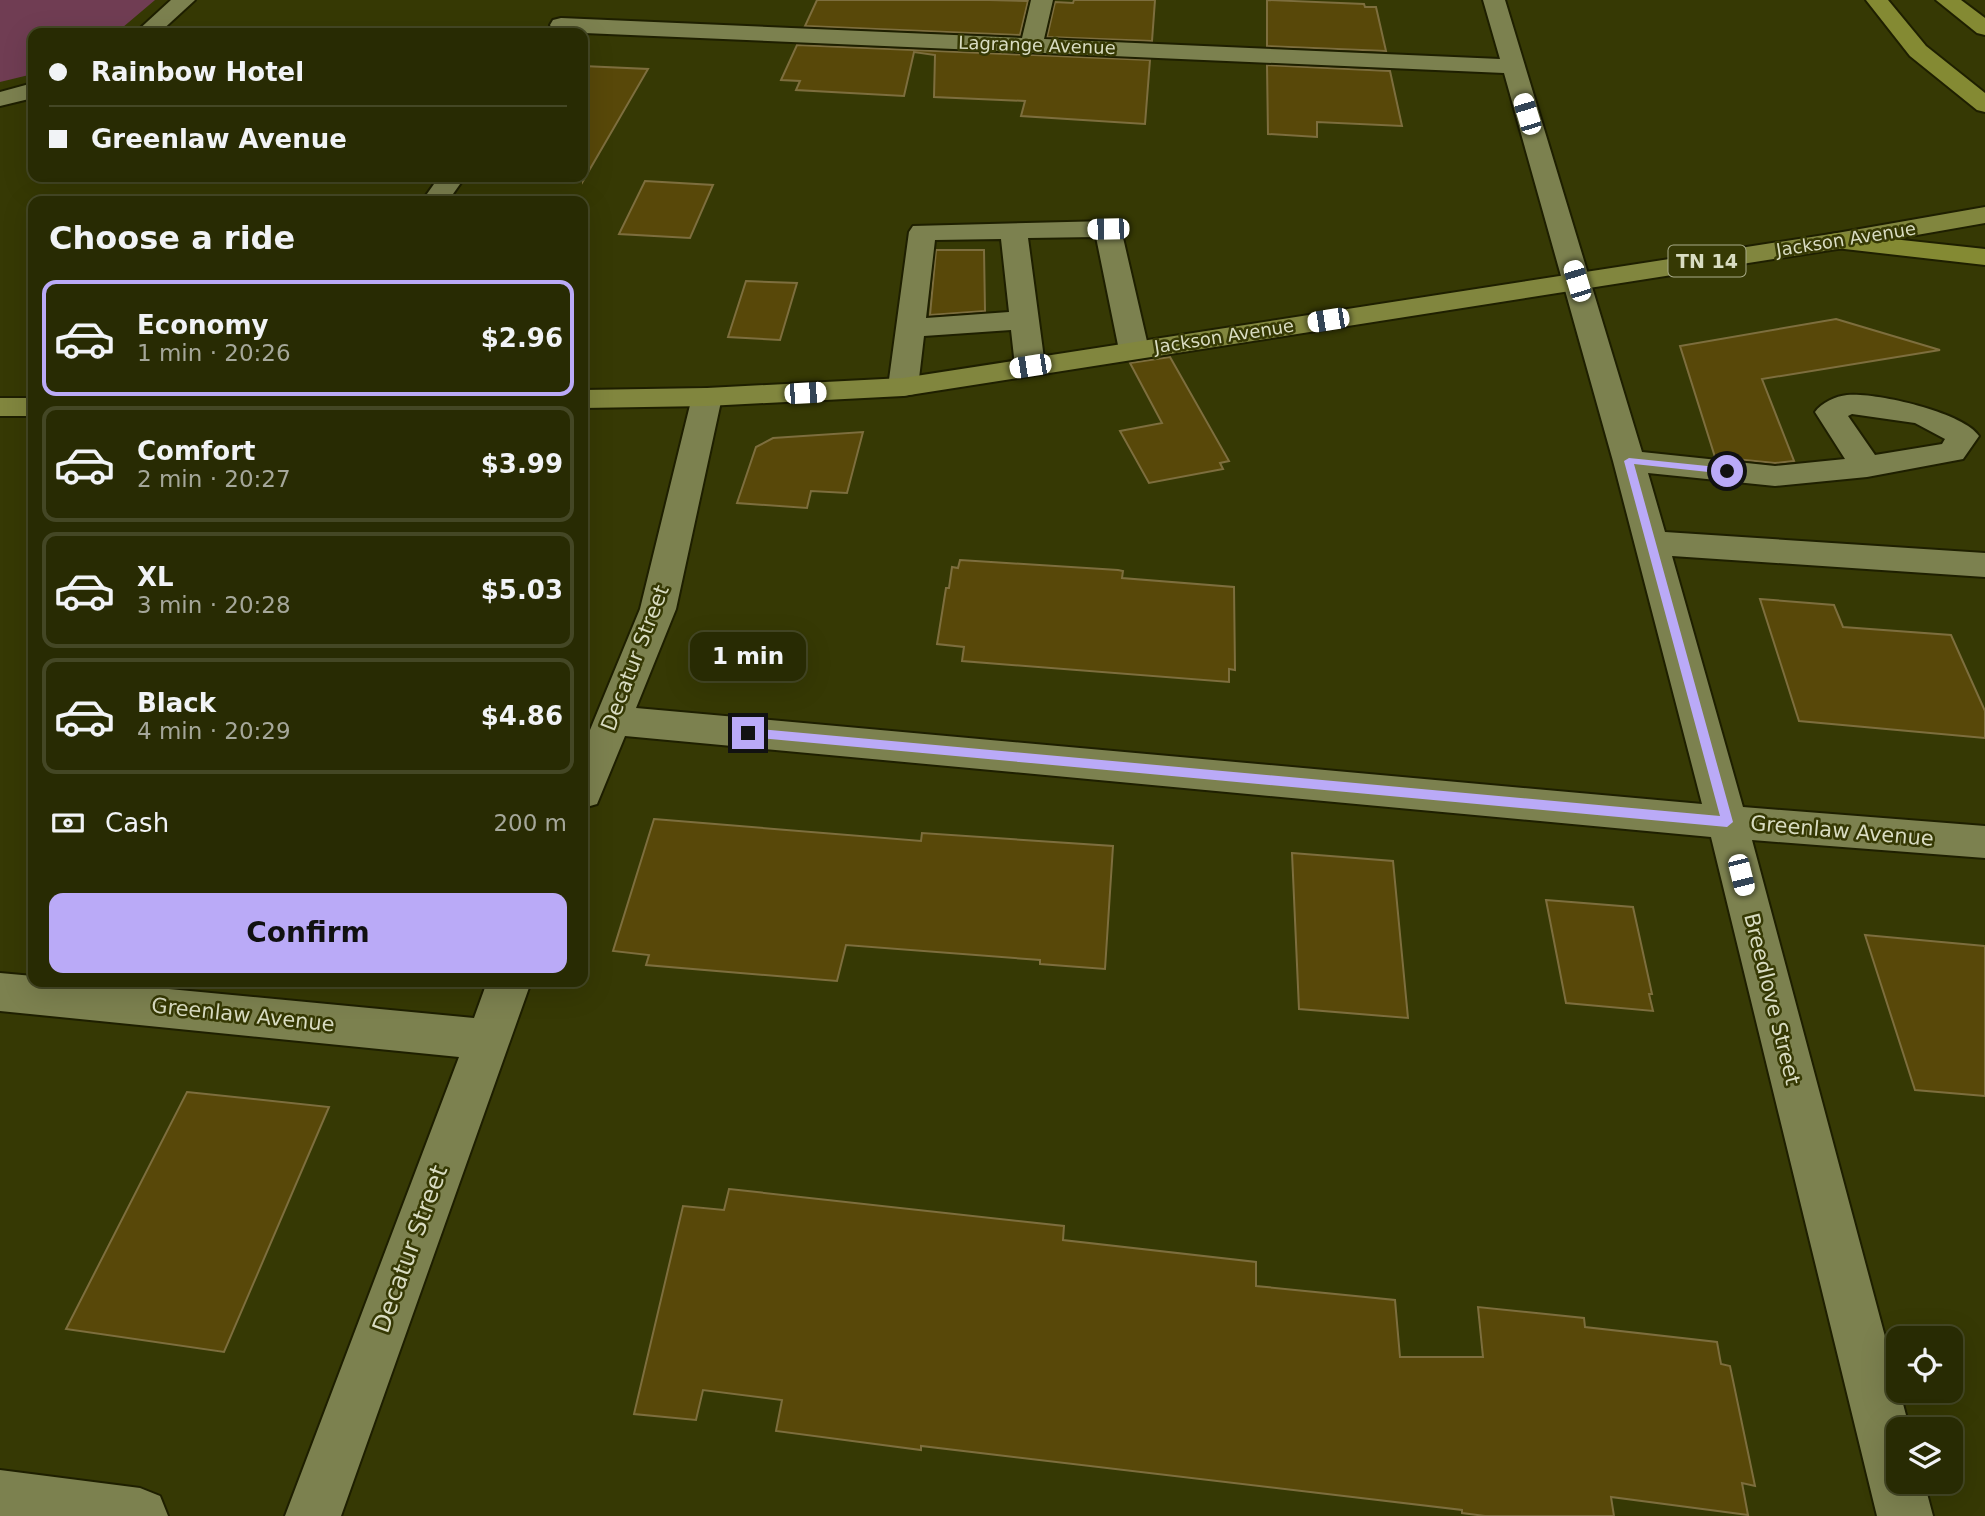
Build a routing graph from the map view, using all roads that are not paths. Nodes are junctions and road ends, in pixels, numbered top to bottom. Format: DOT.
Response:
graph roads {
  1 [pos="184,0"];
  2 [pos="1042,0"];
  3 [pos="1494,0"];
  4 [pos="1877,0"];
  5 [pos="1947,0"];
  6 [pos="563,22"];
  7 [pos="152,28"];
  8 [pos="1985,28"];
  9 [pos="1032,44"];
  10 [pos="1512,66"];
  11 [pos="28,92"];
  12 [pos="0,99"];
  13 [pos="1985,106"];
  14 [pos="1985,215"];
  15 [pos="1014,231"];
  16 [pos="1837,241"];
  17 [pos="1985,257"];
  18 [pos="1577,281"];
  19 [pos="1024,320"];
  20 [pos="911,328"];
  21 [pos="1134,350"];
  22 [pos="1030,366"];
  23 [pos="903,387"];
  24 [pos="707,397"];
  25 [pos="588,398"];
  26 [pos="0,407"];
  27 [pos="28,407"];
  28 [pos="1629,461"];
  29 [pos="1867,467"];
  30 [pos="1651,543"];
  31 [pos="1985,565"];
  32 [pos="603,714"];
  33 [pos="588,773"];
  34 [pos="1727,822"];
  35 [pos="1985,842"];
  36 [pos="507,987"];
  37 [pos="78,990"];
  38 [pos="0,992"];
  39 [pos="486,1039"];
  40 [pos="0,1497"];
  41 [pos="140,1516"];
  42 [pos="313,1516"];
  43 [pos="1905,1516"];
  1 -- 7 [label="street"];
  2 -- 9 [label="street"];
  3 -- 10 [label="street, Breedlove Street"];
  4 -- 13 [label="highway"];
  5 -- 8 [label="highway"];
  6 -- 9 [label="street, Lagrange Avenue"];
  9 -- 10 [label="street, Lagrange Avenue"];
  10 -- 18 [label="street, Breedlove Street"];
  11 -- 12 [label="street"];
  14 -- 16 [label="main road, Jackson Avenue / TN 14"];
  15 -- 19 [label="street"];
  15 -- 20 [label="street"];
  15 -- 21 [label="street"];
  16 -- 17 [label="highway"];
  16 -- 18 [label="main road, Jackson Avenue / TN 14"];
  18 -- 21 [label="main road, Jackson Avenue / TN 14"];
  18 -- 28 [label="street, Breedlove Street"];
  19 -- 20 [label="street"];
  19 -- 22 [label="street"];
  20 -- 23 [label="street"];
  21 -- 22 [label="main road, Jackson Avenue / TN 14"];
  22 -- 23 [label="main road, Jackson Avenue / TN 14"];
  23 -- 24 [label="main road, Jackson Avenue / TN 14"];
  24 -- 25 [label="main road, Jackson Avenue / TN 14"];
  24 -- 32 [label="street, Decatur Street"];
  26 -- 27 [label="main road"];
  28 -- 29 [label="street"];
  28 -- 30 [label="street, Breedlove Street"];
  30 -- 31 [label="street"];
  30 -- 34 [label="street, Breedlove Street"];
  32 -- 33 [label="street, Decatur Street"];
  32 -- 34 [label="street, Greenlaw Avenue"];
  34 -- 35 [label="street, Greenlaw Avenue"];
  34 -- 43 [label="street, Breedlove Street"];
  36 -- 39 [label="street, Decatur Street"];
  37 -- 38 [label="street, Greenlaw Avenue"];
  37 -- 39 [label="street, Greenlaw Avenue"];
  39 -- 42 [label="street, Decatur Street"];
  40 -- 41 [label="street"];
}
